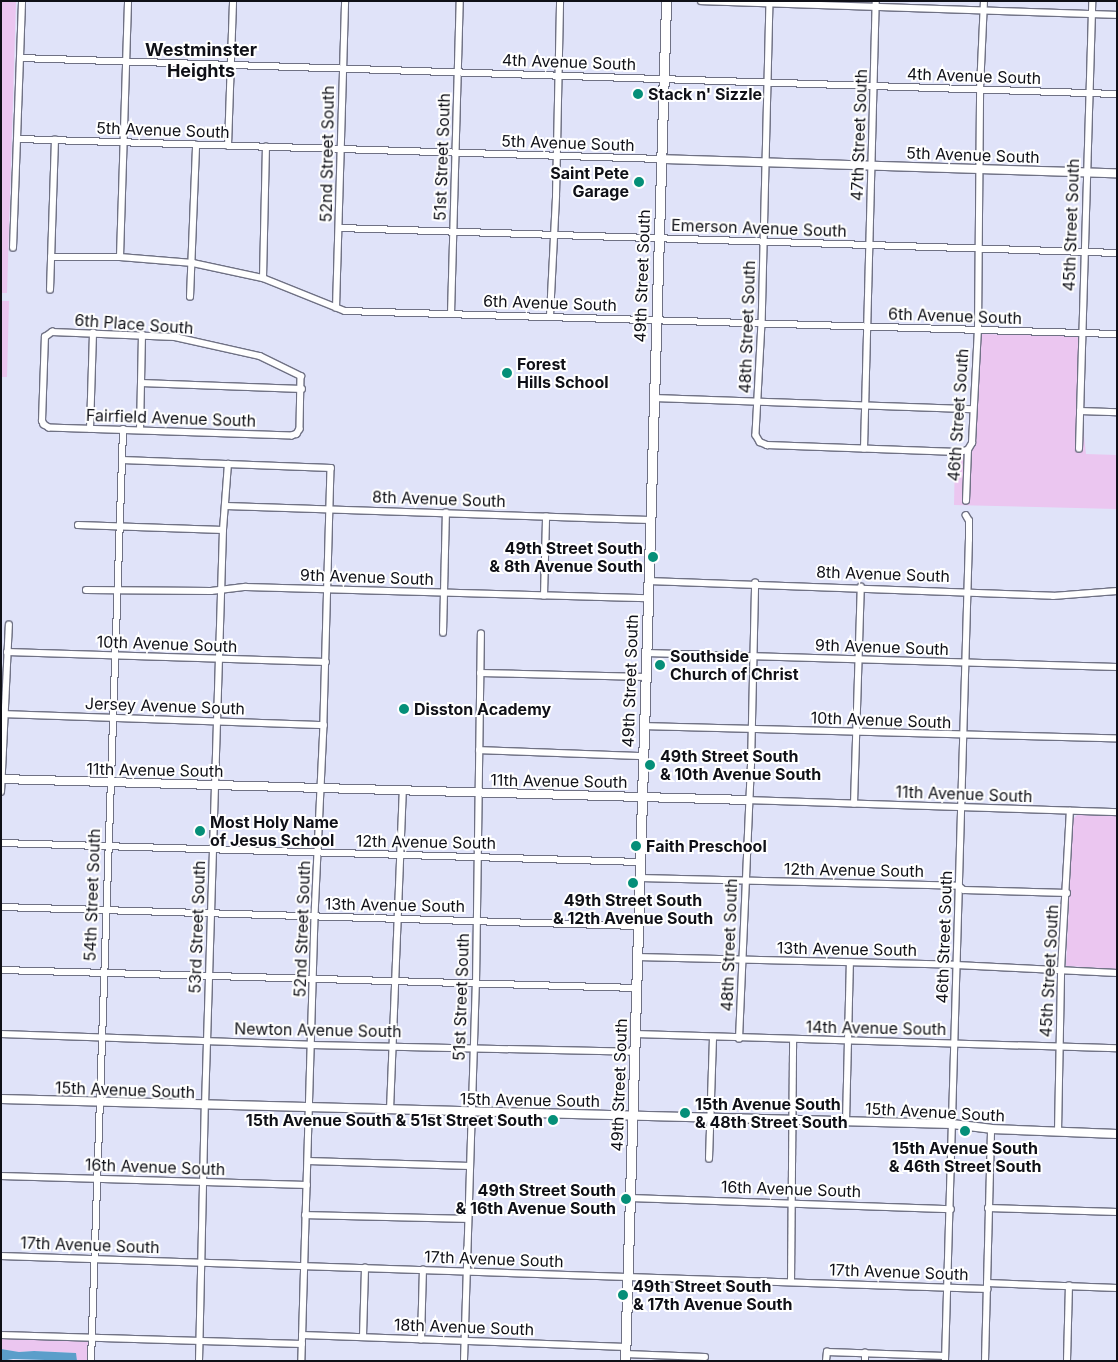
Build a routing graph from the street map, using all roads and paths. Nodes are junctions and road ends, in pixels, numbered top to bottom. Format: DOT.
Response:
graph roads {
  1 [pos="22,1"];
  2 [pos="128,1"];
  3 [pos="233,1"];
  4 [pos="345,1"];
  5 [pos="460,1"];
  6 [pos="560,1"];
  7 [pos="666,1"];
  8 [pos="701,1"];
  9 [pos="984,1"];
  10 [pos="1092,1"];
  11 [pos="770,2"];
  12 [pos="876,4"];
  13 [pos="983,10"];
  14 [pos="1091,14"];
  15 [pos="1117,15"];
  16 [pos="20,58"];
  17 [pos="126,62"];
  18 [pos="231,65"];
  19 [pos="343,69"];
  20 [pos="458,72"];
  21 [pos="557,76"];
  22 [pos="664,79"];
  23 [pos="767,83"];
  24 [pos="874,86"];
  25 [pos="980,90"];
  26 [pos="1089,93"];
  27 [pos="1117,94"];
  28 [pos="18,139"];
  29 [pos="55,140"];
  30 [pos="124,142"];
  31 [pos="196,144"];
  32 [pos="228,146"];
  33 [pos="266,147"];
  34 [pos="341,149"];
  35 [pos="456,153"];
  36 [pos="555,156"];
  37 [pos="661,159"];
  38 [pos="765,162"];
  39 [pos="872,166"];
  40 [pos="980,169"];
  41 [pos="1087,172"];
  42 [pos="1117,174"];
  43 [pos="340,228"];
  44 [pos="454,232"];
  45 [pos="554,236"];
  46 [pos="658,238"];
  47 [pos="764,242"];
  48 [pos="869,245"];
  49 [pos="13,248"];
  50 [pos="979,249"];
  51 [pos="1084,252"];
  52 [pos="1117,254"];
  53 [pos="50,257"];
  54 [pos="120,257"];
  55 [pos="193,263"];
  56 [pos="263,278"];
  57 [pos="50,290"];
  58 [pos="190,297"];
  59 [pos="336,308"];
  60 [pos="451,314"];
  61 [pos="550,316"];
  62 [pos="656,320"];
  63 [pos="762,323"];
  64 [pos="867,327"];
  65 [pos="978,330"];
  66 [pos="93,333"];
  67 [pos="1082,333"];
  68 [pos="1117,334"];
  69 [pos="142,335"];
  70 [pos="141,383"];
  71 [pos="302,389"];
  72 [pos="654,398"];
  73 [pos="759,402"];
  74 [pos="865,405"];
  75 [pos="973,409"];
  76 [pos="1080,411"];
  77 [pos="1117,412"];
  78 [pos="44,425"];
  79 [pos="90,429"];
  80 [pos="123,430"];
  81 [pos="140,430"];
  82 [pos="864,449"];
  83 [pos="1079,449"];
  84 [pos="968,450"];
  85 [pos="122,460"];
  86 [pos="228,464"];
  87 [pos="966,501"];
  88 [pos="226,506"];
  89 [pos="331,509"];
  90 [pos="446,513"];
  91 [pos="966,516"];
  92 [pos="546,517"];
  93 [pos="650,520"];
  94 [pos="78,526"];
  95 [pos="119,526"];
  96 [pos="224,530"];
  97 [pos="648,581"];
  98 [pos="755,583"];
  99 [pos="861,587"];
  100 [pos="328,589"];
  101 [pos="86,590"];
  102 [pos="223,590"];
  103 [pos="117,591"];
  104 [pos="1117,591"];
  105 [pos="968,592"];
  106 [pos="444,593"];
  107 [pos="544,596"];
  108 [pos="648,598"];
  109 [pos="9,625"];
  110 [pos="443,633"];
  111 [pos="480,634"];
  112 [pos="7,652"];
  113 [pos="646,653"];
  114 [pos="116,656"];
  115 [pos="753,656"];
  116 [pos="220,659"];
  117 [pos="860,659"];
  118 [pos="326,662"];
  119 [pos="966,664"];
  120 [pos="1117,666"];
  121 [pos="480,673"];
  122 [pos="646,677"];
  123 [pos="4,714"];
  124 [pos="112,719"];
  125 [pos="218,723"];
  126 [pos="324,725"];
  127 [pos="644,726"];
  128 [pos="751,730"];
  129 [pos="856,733"];
  130 [pos="963,736"];
  131 [pos="1117,738"];
  132 [pos="479,750"];
  133 [pos="643,756"];
  134 [pos="2,779"];
  135 [pos="110,783"];
  136 [pos="215,785"];
  137 [pos="322,788"];
  138 [pos="403,791"];
  139 [pos="1,792"];
  140 [pos="478,793"];
  141 [pos="642,797"];
  142 [pos="748,800"];
  143 [pos="854,804"];
  144 [pos="962,808"];
  145 [pos="1070,811"];
  146 [pos="1117,812"];
  147 [pos="1,842"];
  148 [pos="108,847"];
  149 [pos="213,850"];
  150 [pos="319,854"];
  151 [pos="400,855"];
  152 [pos="478,857"];
  153 [pos="640,862"];
  154 [pos="640,878"];
  155 [pos="745,881"];
  156 [pos="959,886"];
  157 [pos="1067,893"];
  158 [pos="1,907"];
  159 [pos="106,910"];
  160 [pos="212,914"];
  161 [pos="316,918"];
  162 [pos="398,920"];
  163 [pos="476,921"];
  164 [pos="638,926"];
  165 [pos="637,957"];
  166 [pos="742,960"];
  167 [pos="850,963"];
  168 [pos="956,965"];
  169 [pos="1,970"];
  170 [pos="1061,970"];
  171 [pos="1117,973"];
  172 [pos="103,974"];
  173 [pos="210,976"];
  174 [pos="314,980"];
  175 [pos="396,983"];
  176 [pos="476,984"];
  177 [pos="636,988"];
  178 [pos="1,1034"];
  179 [pos="635,1034"];
  180 [pos="101,1037"];
  181 [pos="713,1038"];
  182 [pos="739,1039"];
  183 [pos="793,1040"];
  184 [pos="207,1041"];
  185 [pos="848,1042"];
  186 [pos="954,1043"];
  187 [pos="312,1045"];
  188 [pos="392,1046"];
  189 [pos="1059,1046"];
  190 [pos="473,1048"];
  191 [pos="1117,1048"];
  192 [pos="634,1052"];
  193 [pos="1,1099"];
  194 [pos="99,1103"];
  195 [pos="205,1106"];
  196 [pos="309,1108"];
  197 [pos="390,1110"];
  198 [pos="472,1112"];
  199 [pos="633,1116"];
  200 [pos="710,1119"];
  201 [pos="792,1121"];
  202 [pos="846,1122"];
  203 [pos="952,1124"];
  204 [pos="991,1129"];
  205 [pos="1058,1132"];
  206 [pos="1117,1134"];
  207 [pos="709,1160"];
  208 [pos="308,1161"];
  209 [pos="470,1166"];
  210 [pos="1,1176"];
  211 [pos="98,1178"];
  212 [pos="203,1182"];
  213 [pos="307,1185"];
  214 [pos="630,1198"];
  215 [pos="792,1203"];
  216 [pos="951,1208"];
  217 [pos="988,1208"];
  218 [pos="1117,1212"];
  219 [pos="305,1215"];
  220 [pos="468,1219"];
  221 [pos="1,1256"];
  222 [pos="95,1259"];
  223 [pos="202,1264"];
  224 [pos="303,1266"];
  225 [pos="365,1268"];
  226 [pos="423,1270"];
  227 [pos="466,1271"];
  228 [pos="628,1277"];
  229 [pos="791,1282"];
  230 [pos="987,1286"];
  231 [pos="1069,1286"];
  232 [pos="947,1287"];
  233 [pos="1117,1288"];
  234 [pos="1,1335"];
  235 [pos="302,1335"];
  236 [pos="364,1336"];
  237 [pos="92,1338"];
  238 [pos="421,1340"];
  239 [pos="200,1341"];
  240 [pos="465,1342"];
  241 [pos="302,1344"];
  242 [pos="865,1353"];
  243 [pos="625,1354"];
  244 [pos="705,1357"];
  245 [pos="945,1358"];
  246 [pos="91,1361"];
  247 [pos="199,1361"];
  248 [pos="302,1361"];
  249 [pos="464,1361"];
  250 [pos="826,1361"];
  251 [pos="865,1361"];
  252 [pos="985,1361"];
  253 [pos="1067,1361"];
  1 -- 16 [label="street"];
  2 -- 17 [label="street"];
  3 -- 18 [label="street"];
  4 -- 19 [label="street, 52nd Street South"];
  5 -- 20 [label="street, 51st Street South"];
  6 -- 21 [label="street"];
  7 -- 22 [label="main road, 49th Street South"];
  8 -- 11 [label="street"];
  9 -- 13 [label="street, 46th Street South"];
  10 -- 14 [label="street, 45th Street South"];
  11 -- 12 [label="street"];
  11 -- 23 [label="street, 48th Street South"];
  12 -- 13 [label="street"];
  12 -- 24 [label="street, 47th Street South"];
  13 -- 14 [label="street"];
  13 -- 25 [label="street, 46th Street South"];
  14 -- 15 [label="street"];
  14 -- 26 [label="street, 45th Street South"];
  16 -- 17 [label="street, 4th Avenue South"];
  16 -- 28 [label="street"];
  17 -- 18 [label="street, 4th Avenue South"];
  17 -- 30 [label="street"];
  18 -- 19 [label="street, 4th Avenue South"];
  18 -- 32 [label="street"];
  19 -- 20 [label="street, 4th Avenue South"];
  19 -- 34 [label="street, 52nd Street South"];
  20 -- 21 [label="street, 4th Avenue South"];
  20 -- 35 [label="street, 51st Street South"];
  21 -- 22 [label="street, 4th Avenue South"];
  21 -- 36 [label="street"];
  22 -- 23 [label="street, 4th Avenue South"];
  22 -- 37 [label="main road, 49th Street South"];
  23 -- 24 [label="street, 4th Avenue South"];
  23 -- 38 [label="street, 48th Street South"];
  24 -- 25 [label="street, 4th Avenue South"];
  24 -- 39 [label="street, 47th Street South"];
  25 -- 26 [label="street, 4th Avenue South"];
  25 -- 40 [label="street, 46th Street South"];
  26 -- 27 [label="street, 4th Avenue South"];
  26 -- 41 [label="street, 45th Street South"];
  28 -- 29 [label="street, 5th Avenue South"];
  28 -- 49 [label="street"];
  29 -- 30 [label="street, 5th Avenue South"];
  29 -- 53 [label="street"];
  30 -- 31 [label="street, 5th Avenue South"];
  30 -- 54 [label="street"];
  31 -- 32 [label="street, 5th Avenue South"];
  31 -- 55 [label="street"];
  32 -- 33 [label="street, 5th Avenue South"];
  33 -- 34 [label="street, 5th Avenue South"];
  33 -- 56 [label="street"];
  34 -- 35 [label="street, 5th Avenue South"];
  34 -- 43 [label="street, 52nd Street South"];
  35 -- 36 [label="street, 5th Avenue South"];
  35 -- 44 [label="street, 51st Street South"];
  36 -- 37 [label="street, 5th Avenue South"];
  36 -- 45 [label="street"];
  37 -- 38 [label="street, 5th Avenue South"];
  37 -- 46 [label="main road, 49th Street South"];
  38 -- 39 [label="street, 5th Avenue South"];
  38 -- 47 [label="street, 48th Street South"];
  39 -- 40 [label="street, 5th Avenue South"];
  39 -- 48 [label="street, 47th Street South"];
  40 -- 41 [label="street, 5th Avenue South"];
  40 -- 50 [label="street, 46th Street South"];
  41 -- 42 [label="street, 5th Avenue South"];
  41 -- 51 [label="street, 45th Street South"];
  43 -- 44 [label="street, Emerson Avenue South"];
  43 -- 59 [label="street, 52nd Street South"];
  44 -- 45 [label="street, Emerson Avenue South"];
  44 -- 60 [label="street, 51st Street South"];
  45 -- 46 [label="street, Emerson Avenue South"];
  45 -- 61 [label="street"];
  46 -- 47 [label="street, Emerson Avenue South"];
  46 -- 62 [label="main road, 49th Street South"];
  47 -- 48 [label="street, Emerson Avenue South"];
  47 -- 63 [label="street, 48th Street South"];
  48 -- 50 [label="street, Emerson Avenue South"];
  48 -- 64 [label="street, 47th Street South"];
  50 -- 51 [label="street, Emerson Avenue South"];
  50 -- 65 [label="street, 46th Street South"];
  51 -- 52 [label="street, Emerson Avenue South"];
  51 -- 67 [label="street, 45th Street South"];
  53 -- 54 [label="street, 6th Avenue South"];
  53 -- 57 [label="street"];
  54 -- 55 [label="street, 6th Avenue South"];
  55 -- 56 [label="street, 6th Avenue South"];
  55 -- 58 [label="street"];
  56 -- 59 [label="street, 6th Avenue South"];
  59 -- 60 [label="street, 6th Avenue South"];
  60 -- 61 [label="street, 6th Avenue South"];
  61 -- 62 [label="street, 6th Avenue South"];
  62 -- 63 [label="street, 6th Avenue South"];
  62 -- 72 [label="main road, 49th Street South"];
  63 -- 64 [label="street, 6th Avenue South"];
  63 -- 73 [label="street, 48th Street South"];
  64 -- 65 [label="street, 6th Avenue South"];
  64 -- 74 [label="street, 47th Street South"];
  65 -- 67 [label="street, 6th Avenue South"];
  65 -- 75 [label="street, 46th Street South"];
  66 -- 69 [label="street, 6th Place South"];
  66 -- 78 [label="street, 6th Place South"];
  66 -- 79 [label="street"];
  67 -- 68 [label="street, 6th Avenue South"];
  67 -- 76 [label="street, 45th Street South"];
  69 -- 70 [label="street"];
  69 -- 71 [label="street, 6th Place South"];
  70 -- 71 [label="street"];
  70 -- 81 [label="street"];
  71 -- 81 [label="street, Fairfield Avenue South"];
  72 -- 73 [label="street"];
  72 -- 93 [label="main road, 49th Street South"];
  73 -- 74 [label="street"];
  73 -- 82 [label="street, 48th Street South"];
  74 -- 75 [label="street"];
  74 -- 82 [label="street, 47th Street South"];
  75 -- 84 [label="street, 46th Street South"];
  76 -- 77 [label="street"];
  76 -- 83 [label="street, 45th Street South"];
  78 -- 79 [label="street, Fairfield Avenue South"];
  79 -- 80 [label="street, Fairfield Avenue South"];
  80 -- 81 [label="street, Fairfield Avenue South"];
  80 -- 85 [label="street, 54th Street South"];
  82 -- 84 [label="street"];
  84 -- 87 [label="street, 46th Street South"];
  85 -- 86 [label="street"];
  85 -- 95 [label="street, 54th Street South"];
  86 -- 88 [label="street, 53rd Street South"];
  86 -- 89 [label="street, 52nd Street South"];
  88 -- 89 [label="street, 8th Avenue South"];
  88 -- 96 [label="street, 53rd Street South"];
  89 -- 90 [label="street, 8th Avenue South"];
  89 -- 100 [label="street, 52nd Street South"];
  90 -- 92 [label="street, 8th Avenue South"];
  90 -- 106 [label="street"];
  91 -- 105 [label="street, 46th Street South"];
  92 -- 93 [label="street, 8th Avenue South"];
  92 -- 107 [label="street"];
  93 -- 97 [label="main road, 49th Street South"];
  94 -- 95 [label="street"];
  95 -- 96 [label="street"];
  95 -- 103 [label="street, 54th Street South"];
  96 -- 102 [label="street, 53rd Street South"];
  97 -- 98 [label="street, 8th Avenue South"];
  97 -- 108 [label="main road, 49th Street South"];
  98 -- 99 [label="street, 8th Avenue South"];
  98 -- 115 [label="street, 48th Street South"];
  99 -- 105 [label="street, 8th Avenue South"];
  99 -- 117 [label="street"];
  100 -- 102 [label="street, 9th Avenue South"];
  100 -- 106 [label="street, 9th Avenue South"];
  100 -- 118 [label="street, 52nd Street South"];
  101 -- 103 [label="street, 9th Avenue South"];
  102 -- 103 [label="street, 9th Avenue South"];
  102 -- 116 [label="street, 53rd Street South"];
  103 -- 114 [label="street, 54th Street South"];
  104 -- 105 [label="street, 8th Avenue South"];
  105 -- 119 [label="street, 46th Street South"];
  106 -- 107 [label="street, 9th Avenue South"];
  106 -- 110 [label="street"];
  107 -- 108 [label="street, 9th Avenue South"];
  108 -- 113 [label="main road, 49th Street South"];
  109 -- 112 [label="street"];
  111 -- 121 [label="street, 51st Street South"];
  112 -- 114 [label="street, 10th Avenue South"];
  112 -- 123 [label="street"];
  113 -- 115 [label="street, 9th Avenue South"];
  113 -- 122 [label="main road, 49th Street South"];
  114 -- 116 [label="street, 10th Avenue South"];
  114 -- 124 [label="street, 54th Street South"];
  115 -- 117 [label="street, 9th Avenue South"];
  115 -- 128 [label="street, 48th Street South"];
  116 -- 118 [label="street, 10th Avenue South"];
  116 -- 125 [label="street, 53rd Street South"];
  117 -- 119 [label="street, 9th Avenue South"];
  117 -- 129 [label="street"];
  118 -- 126 [label="street, 52nd Street South"];
  119 -- 120 [label="street, 9th Avenue South"];
  119 -- 130 [label="street, 46th Street South"];
  121 -- 122 [label="street"];
  121 -- 132 [label="street, 51st Street South"];
  122 -- 127 [label="main road, 49th Street South"];
  123 -- 124 [label="street, Jersey Avenue South"];
  123 -- 134 [label="street"];
  124 -- 125 [label="street, Jersey Avenue South"];
  124 -- 135 [label="street, 54th Street South"];
  125 -- 126 [label="street, Jersey Avenue South"];
  125 -- 136 [label="street, 53rd Street South"];
  126 -- 137 [label="street, 52nd Street South"];
  127 -- 128 [label="street, 10th Avenue South"];
  127 -- 133 [label="main road, 49th Street South"];
  128 -- 129 [label="street, 10th Avenue South"];
  128 -- 142 [label="street, 48th Street South"];
  129 -- 130 [label="street, 10th Avenue South"];
  129 -- 143 [label="street"];
  130 -- 131 [label="street, 10th Avenue South"];
  130 -- 144 [label="street, 46th Street South"];
  132 -- 133 [label="street"];
  132 -- 140 [label="street, 51st Street South"];
  133 -- 141 [label="main road, 49th Street South"];
  134 -- 135 [label="street, 11th Avenue South"];
  134 -- 139 [label="street"];
  135 -- 136 [label="street, 11th Avenue South"];
  135 -- 148 [label="street, 54th Street South"];
  136 -- 137 [label="street, 11th Avenue South"];
  136 -- 149 [label="street, 53rd Street South"];
  137 -- 138 [label="street, 11th Avenue South"];
  137 -- 150 [label="street, 52nd Street South"];
  138 -- 140 [label="street, 11th Avenue South"];
  138 -- 151 [label="street"];
  140 -- 141 [label="street, 11th Avenue South"];
  140 -- 152 [label="street, 51st Street South"];
  141 -- 142 [label="street, 11th Avenue South"];
  141 -- 153 [label="main road, 49th Street South"];
  142 -- 143 [label="street, 11th Avenue South"];
  142 -- 155 [label="street, 48th Street South"];
  143 -- 144 [label="street, 11th Avenue South"];
  144 -- 145 [label="street, 11th Avenue South"];
  144 -- 156 [label="street, 46th Street South"];
  145 -- 146 [label="street, 11th Avenue South"];
  145 -- 157 [label="street, 45th Street South"];
  147 -- 148 [label="street, 12th Avenue South"];
  148 -- 149 [label="street, 12th Avenue South"];
  148 -- 159 [label="street, 54th Street South"];
  149 -- 150 [label="street, 12th Avenue South"];
  149 -- 160 [label="street, 53rd Street South"];
  150 -- 151 [label="street, 12th Avenue South"];
  150 -- 161 [label="street, 52nd Street South"];
  151 -- 152 [label="street, 12th Avenue South"];
  151 -- 162 [label="street"];
  152 -- 153 [label="street, 12th Avenue South"];
  152 -- 163 [label="street, 51st Street South"];
  153 -- 154 [label="main road, 49th Street South"];
  154 -- 155 [label="street, 12th Avenue South"];
  154 -- 164 [label="main road, 49th Street South"];
  155 -- 156 [label="street, 12th Avenue South"];
  155 -- 166 [label="street, 48th Street South"];
  156 -- 157 [label="street, 12th Avenue South"];
  156 -- 168 [label="street, 46th Street South"];
  157 -- 170 [label="street, 45th Street South"];
  158 -- 159 [label="street, 13th Avenue South"];
  159 -- 160 [label="street, 13th Avenue South"];
  159 -- 172 [label="street, 54th Street South"];
  160 -- 161 [label="street, 13th Avenue South"];
  160 -- 173 [label="street, 53rd Street South"];
  161 -- 162 [label="street, 13th Avenue South"];
  161 -- 174 [label="street, 52nd Street South"];
  162 -- 163 [label="street, 13th Avenue South"];
  162 -- 175 [label="street"];
  163 -- 164 [label="street, 13th Avenue South"];
  163 -- 176 [label="street, 51st Street South"];
  164 -- 165 [label="main road, 49th Street South"];
  165 -- 166 [label="street, 13th Avenue South"];
  165 -- 177 [label="main road, 49th Street South"];
  166 -- 167 [label="street, 13th Avenue South"];
  166 -- 182 [label="street, 48th Street South"];
  167 -- 168 [label="street, 13th Avenue South"];
  167 -- 185 [label="street"];
  168 -- 170 [label="street, 13th Avenue South"];
  168 -- 186 [label="street, 46th Street South"];
  169 -- 172 [label="street"];
  170 -- 171 [label="street, 13th Avenue South"];
  170 -- 189 [label="street, 45th Street South"];
  172 -- 173 [label="street"];
  172 -- 180 [label="street, 54th Street South"];
  173 -- 174 [label="street"];
  173 -- 184 [label="street, 53rd Street South"];
  174 -- 175 [label="street"];
  174 -- 187 [label="street, 52nd Street South"];
  175 -- 176 [label="street"];
  175 -- 188 [label="street"];
  176 -- 177 [label="street"];
  176 -- 190 [label="street, 51st Street South"];
  177 -- 179 [label="main road, 49th Street South"];
  178 -- 180 [label="street, Newton Avenue South"];
  179 -- 181 [label="street, 14th Avenue South"];
  179 -- 192 [label="main road, 49th Street South"];
  180 -- 184 [label="street, Newton Avenue South"];
  180 -- 194 [label="street, 54th Street South"];
  181 -- 182 [label="street, 14th Avenue South"];
  181 -- 200 [label="street"];
  182 -- 183 [label="street, 14th Avenue South"];
  183 -- 185 [label="street, 14th Avenue South"];
  183 -- 201 [label="street"];
  184 -- 187 [label="street, Newton Avenue South"];
  184 -- 195 [label="street, 53rd Street South"];
  185 -- 186 [label="street, 14th Avenue South"];
  185 -- 202 [label="street"];
  186 -- 189 [label="street, 14th Avenue South"];
  186 -- 203 [label="street, 46th Street South"];
  187 -- 188 [label="street, Newton Avenue South"];
  187 -- 196 [label="street, 52nd Street South"];
  188 -- 190 [label="street, Newton Avenue South"];
  188 -- 197 [label="street"];
  189 -- 191 [label="street, 14th Avenue South"];
  189 -- 205 [label="street, 45th Street South"];
  190 -- 192 [label="street, Newton Avenue South"];
  190 -- 198 [label="street, 51st Street South"];
  192 -- 199 [label="main road, 49th Street South"];
  193 -- 194 [label="street, 15th Avenue South"];
  194 -- 195 [label="street, 15th Avenue South"];
  194 -- 211 [label="street, 54th Street South"];
  195 -- 196 [label="street, 15th Avenue South"];
  195 -- 212 [label="street, 53rd Street South"];
  196 -- 197 [label="street, 15th Avenue South"];
  196 -- 208 [label="street, 52nd Street South"];
  197 -- 198 [label="street, 15th Avenue South"];
  198 -- 199 [label="street, 15th Avenue South"];
  198 -- 209 [label="street, 51st Street South"];
  199 -- 200 [label="street, 15th Avenue South"];
  199 -- 214 [label="main road, 49th Street South"];
  200 -- 201 [label="street, 15th Avenue South"];
  200 -- 207 [label="street"];
  201 -- 202 [label="street, 15th Avenue South"];
  201 -- 215 [label="street"];
  202 -- 203 [label="street, 15th Avenue South"];
  203 -- 204 [label="street, 15th Avenue South"];
  203 -- 216 [label="street, 46th Street South"];
  204 -- 205 [label="street, 15th Avenue South"];
  204 -- 217 [label="street"];
  205 -- 206 [label="street, 15th Avenue South"];
  208 -- 209 [label="street"];
  208 -- 213 [label="street, 52nd Street South"];
  209 -- 220 [label="street, 51st Street South"];
  210 -- 211 [label="street, 16th Avenue South"];
  211 -- 212 [label="street, 16th Avenue South"];
  211 -- 222 [label="street, 54th Street South"];
  212 -- 213 [label="street, 16th Avenue South"];
  212 -- 223 [label="street, 53rd Street South"];
  213 -- 219 [label="street, 52nd Street South"];
  214 -- 215 [label="street, 16th Avenue South"];
  214 -- 228 [label="main road, 49th Street South"];
  215 -- 216 [label="street, 16th Avenue South"];
  215 -- 229 [label="street"];
  216 -- 232 [label="street, 46th Street South"];
  217 -- 218 [label="street"];
  217 -- 230 [label="street"];
  219 -- 220 [label="street"];
  219 -- 224 [label="street, 52nd Street South"];
  220 -- 227 [label="street, 51st Street South"];
  221 -- 222 [label="street, 17th Avenue South"];
  222 -- 223 [label="street, 17th Avenue South"];
  222 -- 237 [label="street, 54th Street South"];
  223 -- 224 [label="street, 17th Avenue South"];
  223 -- 239 [label="street, 53rd Street South"];
  224 -- 225 [label="street, 17th Avenue South"];
  224 -- 235 [label="street, 52nd Street South"];
  225 -- 226 [label="street, 17th Avenue South"];
  225 -- 236 [label="street"];
  226 -- 227 [label="street, 17th Avenue South"];
  226 -- 238 [label="street"];
  227 -- 228 [label="street, 17th Avenue South"];
  227 -- 240 [label="street, 51st Street South"];
  228 -- 229 [label="street, 17th Avenue South"];
  228 -- 243 [label="main road, 49th Street South"];
  229 -- 232 [label="street, 17th Avenue South"];
  230 -- 231 [label="street, 17th Avenue South"];
  230 -- 232 [label="street, 17th Avenue South"];
  230 -- 252 [label="street"];
  231 -- 233 [label="street, 17th Avenue South"];
  231 -- 253 [label="street"];
  232 -- 245 [label="street, 46th Street South"];
  234 -- 237 [label="street"];
  235 -- 236 [label="street, 18th Avenue South"];
  235 -- 241 [label="street, 52nd Street South"];
  236 -- 238 [label="street, 18th Avenue South"];
  237 -- 239 [label="street"];
  237 -- 246 [label="street, 54th Street South"];
  238 -- 240 [label="street, 18th Avenue South"];
  239 -- 241 [label="street"];
  239 -- 247 [label="street, 53rd Street South"];
  240 -- 243 [label="street, 18th Avenue South"];
  240 -- 249 [label="street, 51st Street South"];
  241 -- 248 [label="street, 52nd Street South"];
  242 -- 245 [label="street"];
  242 -- 250 [label="street"];
  242 -- 251 [label="street"];
  243 -- 244 [label="street, 18th Avenue South"];
}
